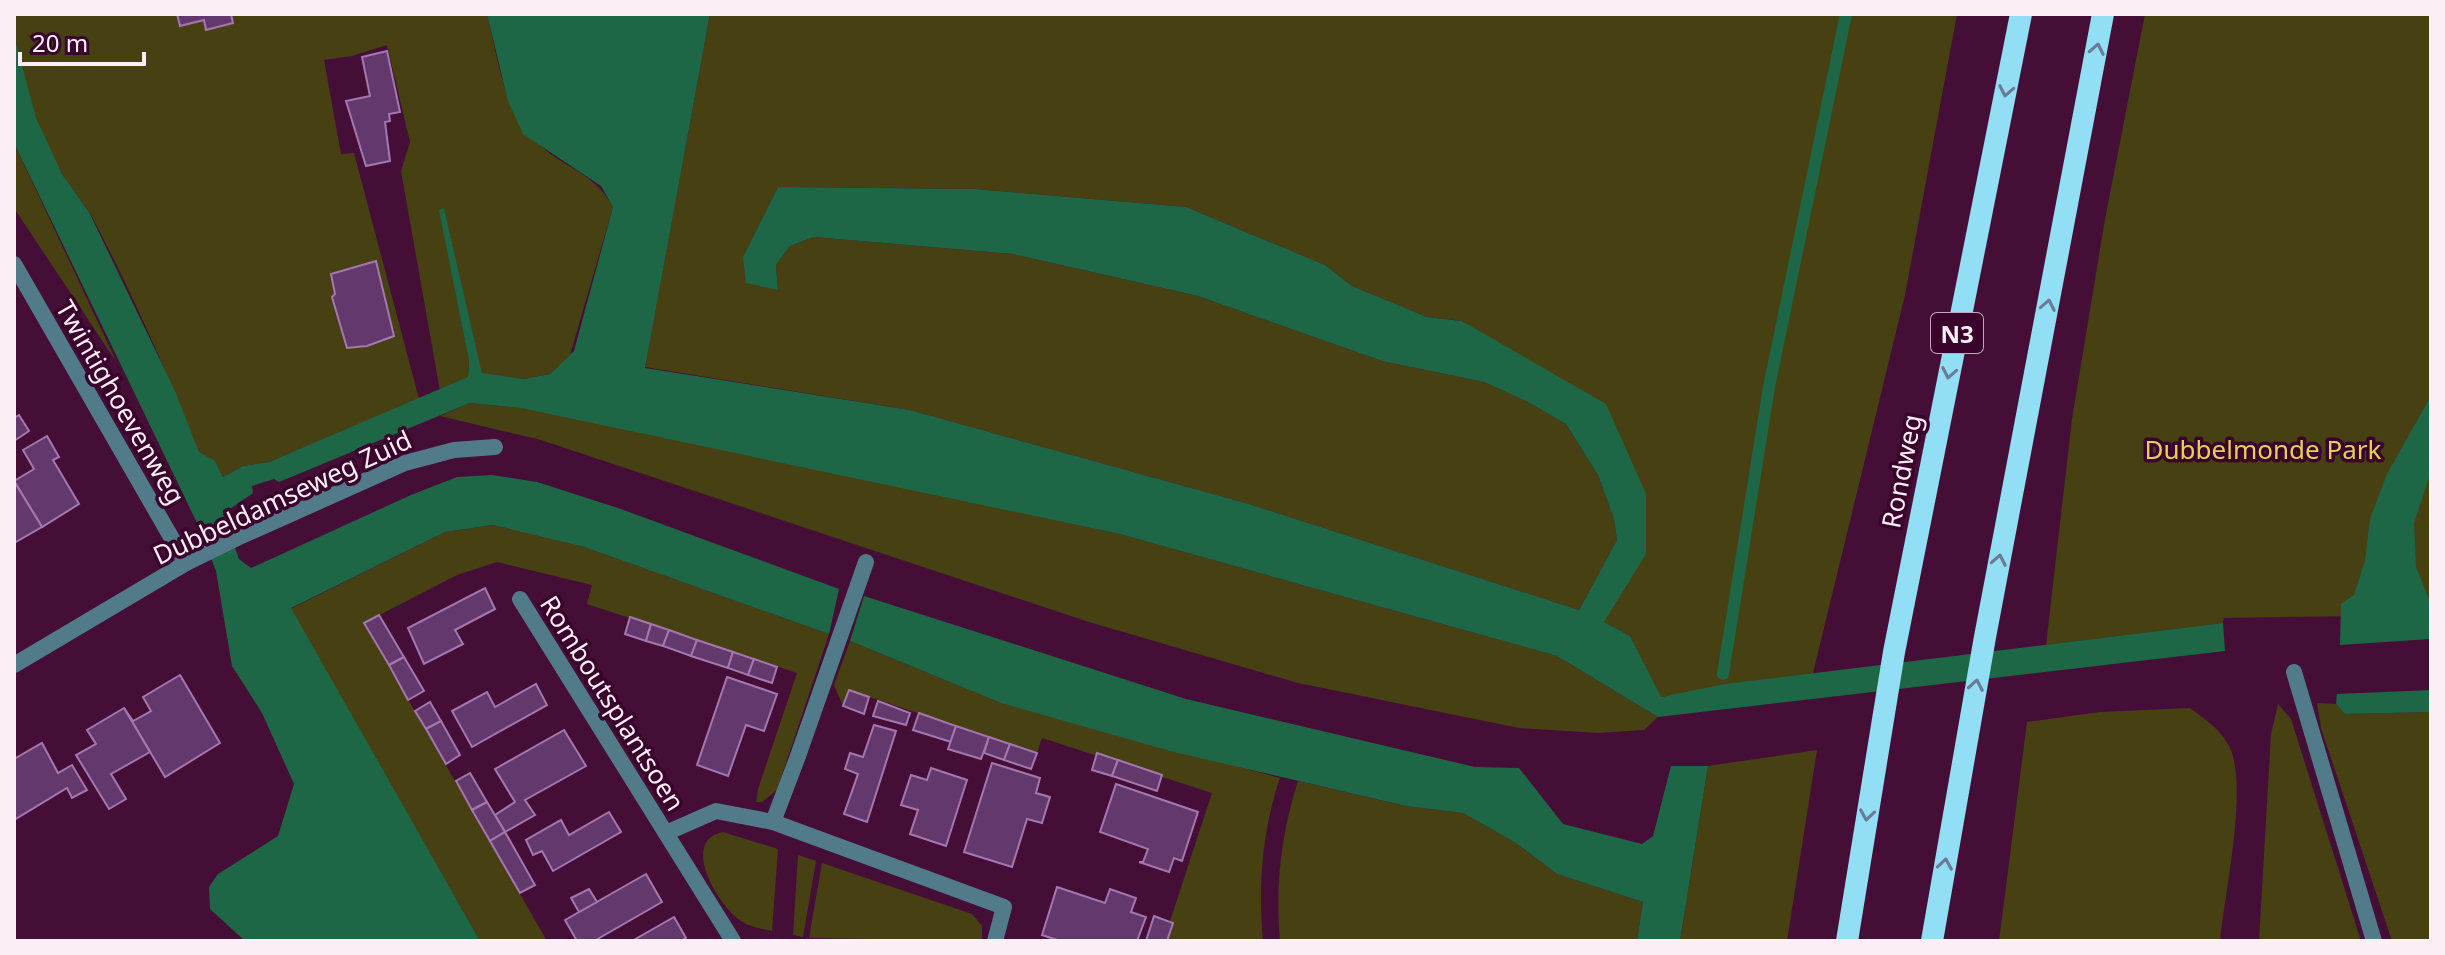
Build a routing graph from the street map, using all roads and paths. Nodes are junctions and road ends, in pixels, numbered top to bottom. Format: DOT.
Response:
graph roads {
  1 [pos="2021,14"];
  2 [pos="2103,14"];
  3 [pos="14,264"];
  4 [pos="495,447"];
  5 [pos="866,562"];
  6 [pos="186,563"];
  7 [pos="520,599"];
  8 [pos="14,665"];
  9 [pos="2294,672"];
  10 [pos="773,822"];
  11 [pos="666,833"];
  12 [pos="733,941"];
  13 [pos="995,941"];
  14 [pos="1847,941"];
  15 [pos="1932,941"];
  16 [pos="2374,941"];
  1 -- 14 [label="highway, Rondweg / N3, one-way"];
  15 -- 2 [label="highway, one-way"];
  3 -- 6 [label="street, Twintighoevenweg"];
  4 -- 6 [label="street, Dubbeldamseweg Zuid"];
  5 -- 10 [label="street"];
  6 -- 8 [label="street, Dubbeldamseweg Zuid"];
  7 -- 11 [label="street, Romboutsplantsoen"];
  9 -- 16 [label="street"];
  10 -- 11 [label="street, Romboutsplantsoen"];
  10 -- 13 [label="street, Romboutsplantsoen"];
  11 -- 12 [label="street, Romboutsplantsoen"];
}
